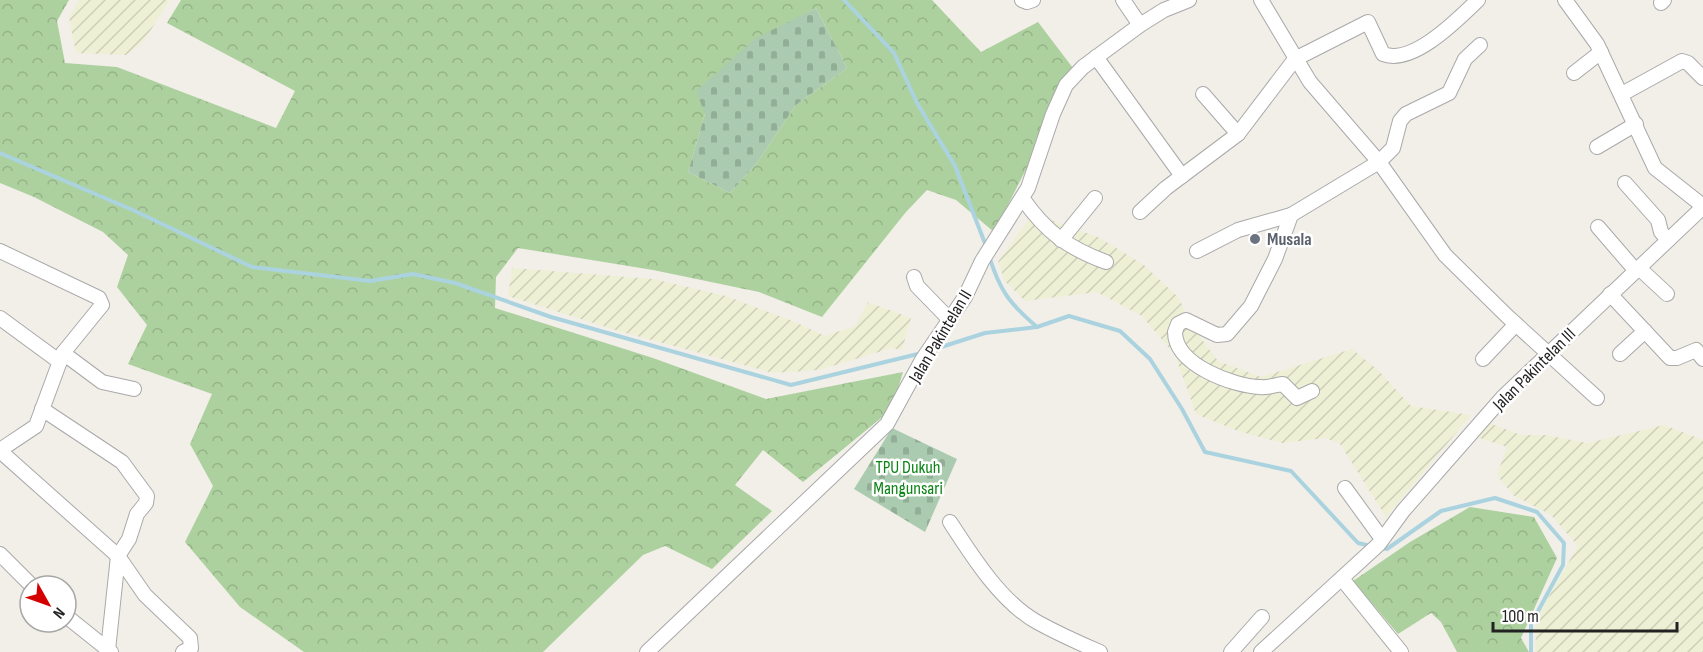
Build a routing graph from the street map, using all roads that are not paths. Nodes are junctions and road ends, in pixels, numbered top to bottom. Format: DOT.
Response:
graph roads {
  1 [pos="1022,0"];
  2 [pos="1033,0"];
  3 [pos="1123,0"];
  4 [pos="1189,0"];
  5 [pos="1261,0"];
  6 [pos="1478,0"];
  7 [pos="1565,0"];
  8 [pos="1140,25"];
  9 [pos="1480,45"];
  10 [pos="1601,52"];
  11 [pos="1096,57"];
  12 [pos="1295,59"];
  13 [pos="1574,74"];
  14 [pos="1703,78"];
  15 [pos="1203,94"];
  16 [pos="1622,94"];
  17 [pos="1636,124"];
  18 [pos="1238,134"];
  19 [pos="1597,147"];
  20 [pos="1379,162"];
  21 [pos="1182,176"];
  22 [pos="1625,183"];
  23 [pos="1095,198"];
  24 [pos="1023,199"];
  25 [pos="1703,207"];
  26 [pos="1140,212"];
  27 [pos="1291,215"];
  28 [pos="1598,227"];
  29 [pos="1062,240"];
  30 [pos="1668,240"];
  31 [pos="0,251"];
  32 [pos="1197,251"];
  33 [pos="1106,261"];
  34 [pos="1637,269"];
  35 [pos="914,277"];
  36 [pos="1610,294"];
  37 [pos="1666,294"];
  38 [pos="0,318"];
  39 [pos="950,320"];
  40 [pos="1516,324"];
  41 [pos="1645,331"];
  42 [pos="1550,353"];
  43 [pos="1620,354"];
  44 [pos="62,358"];
  45 [pos="1483,359"];
  46 [pos="1703,359"];
  47 [pos="134,389"];
  48 [pos="1312,391"];
  49 [pos="1597,398"];
  50 [pos="42,409"];
  51 [pos="1,447"];
  52 [pos="1345,488"];
  53 [pos="950,522"];
  54 [pos="1381,542"];
  55 [pos="0,554"];
  56 [pos="118,556"];
  57 [pos="20,574"];
  58 [pos="1343,580"];
  59 [pos="1262,617"];
  60 [pos="78,626"];
  61 [pos="110,651"];
  62 [pos="183,652"];
  63 [pos="647,652"];
  64 [pos="1100,652"];
  65 [pos="1231,652"];
  66 [pos="1261,652"];
  67 [pos="1401,652"];
  1 -- 2 [label="street"];
  3 -- 8 [label="street"];
  4 -- 8 [label="street, Jalan Pakintelan II"];
  5 -- 12 [label="street"];
  6 -- 12 [label="street"];
  7 -- 10 [label="street"];
  8 -- 11 [label="street, Jalan Pakintelan II"];
  9 -- 20 [label="street"];
  10 -- 13 [label="street"];
  10 -- 16 [label="street"];
  11 -- 21 [label="street"];
  11 -- 24 [label="street, Jalan Pakintelan II"];
  12 -- 18 [label="street"];
  12 -- 20 [label="street"];
  14 -- 16 [label="street"];
  15 -- 18 [label="street"];
  16 -- 17 [label="street"];
  17 -- 19 [label="street"];
  17 -- 25 [label="street"];
  18 -- 21 [label="street"];
  20 -- 27 [label="street"];
  20 -- 40 [label="street"];
  21 -- 26 [label="street"];
  22 -- 30 [label="street"];
  23 -- 29 [label="street"];
  24 -- 29 [label="street"];
  24 -- 39 [label="street, Jalan Pakintelan II"];
  25 -- 30 [label="street, Jalan Pakintelan III"];
  27 -- 32 [label="street"];
  27 -- 48 [label="street"];
  28 -- 34 [label="street"];
  29 -- 33 [label="street"];
  30 -- 34 [label="street, Jalan Pakintelan III"];
  31 -- 44 [label="street"];
  34 -- 36 [label="street, Jalan Pakintelan III"];
  34 -- 37 [label="street"];
  35 -- 39 [label="street"];
  36 -- 41 [label="street"];
  36 -- 42 [label="street, Jalan Pakintelan III"];
  38 -- 44 [label="street"];
  39 -- 63 [label="street, Jalan Pakintelan II"];
  40 -- 42 [label="street"];
  40 -- 45 [label="street"];
  41 -- 43 [label="street"];
  41 -- 46 [label="street"];
  42 -- 49 [label="street"];
  42 -- 54 [label="street, Jalan Pakintelan III"];
  44 -- 47 [label="street"];
  44 -- 50 [label="street"];
  50 -- 51 [label="street"];
  50 -- 56 [label="street"];
  51 -- 56 [label="street"];
  52 -- 54 [label="street"];
  53 -- 64 [label="street"];
  54 -- 58 [label="street, Jalan Pakintelan III"];
  55 -- 57 [label="street"];
  56 -- 61 [label="street"];
  56 -- 62 [label="street"];
  58 -- 66 [label="street"];
  58 -- 67 [label="street"];
  59 -- 65 [label="street"];
  60 -- 61 [label="street"];
}
